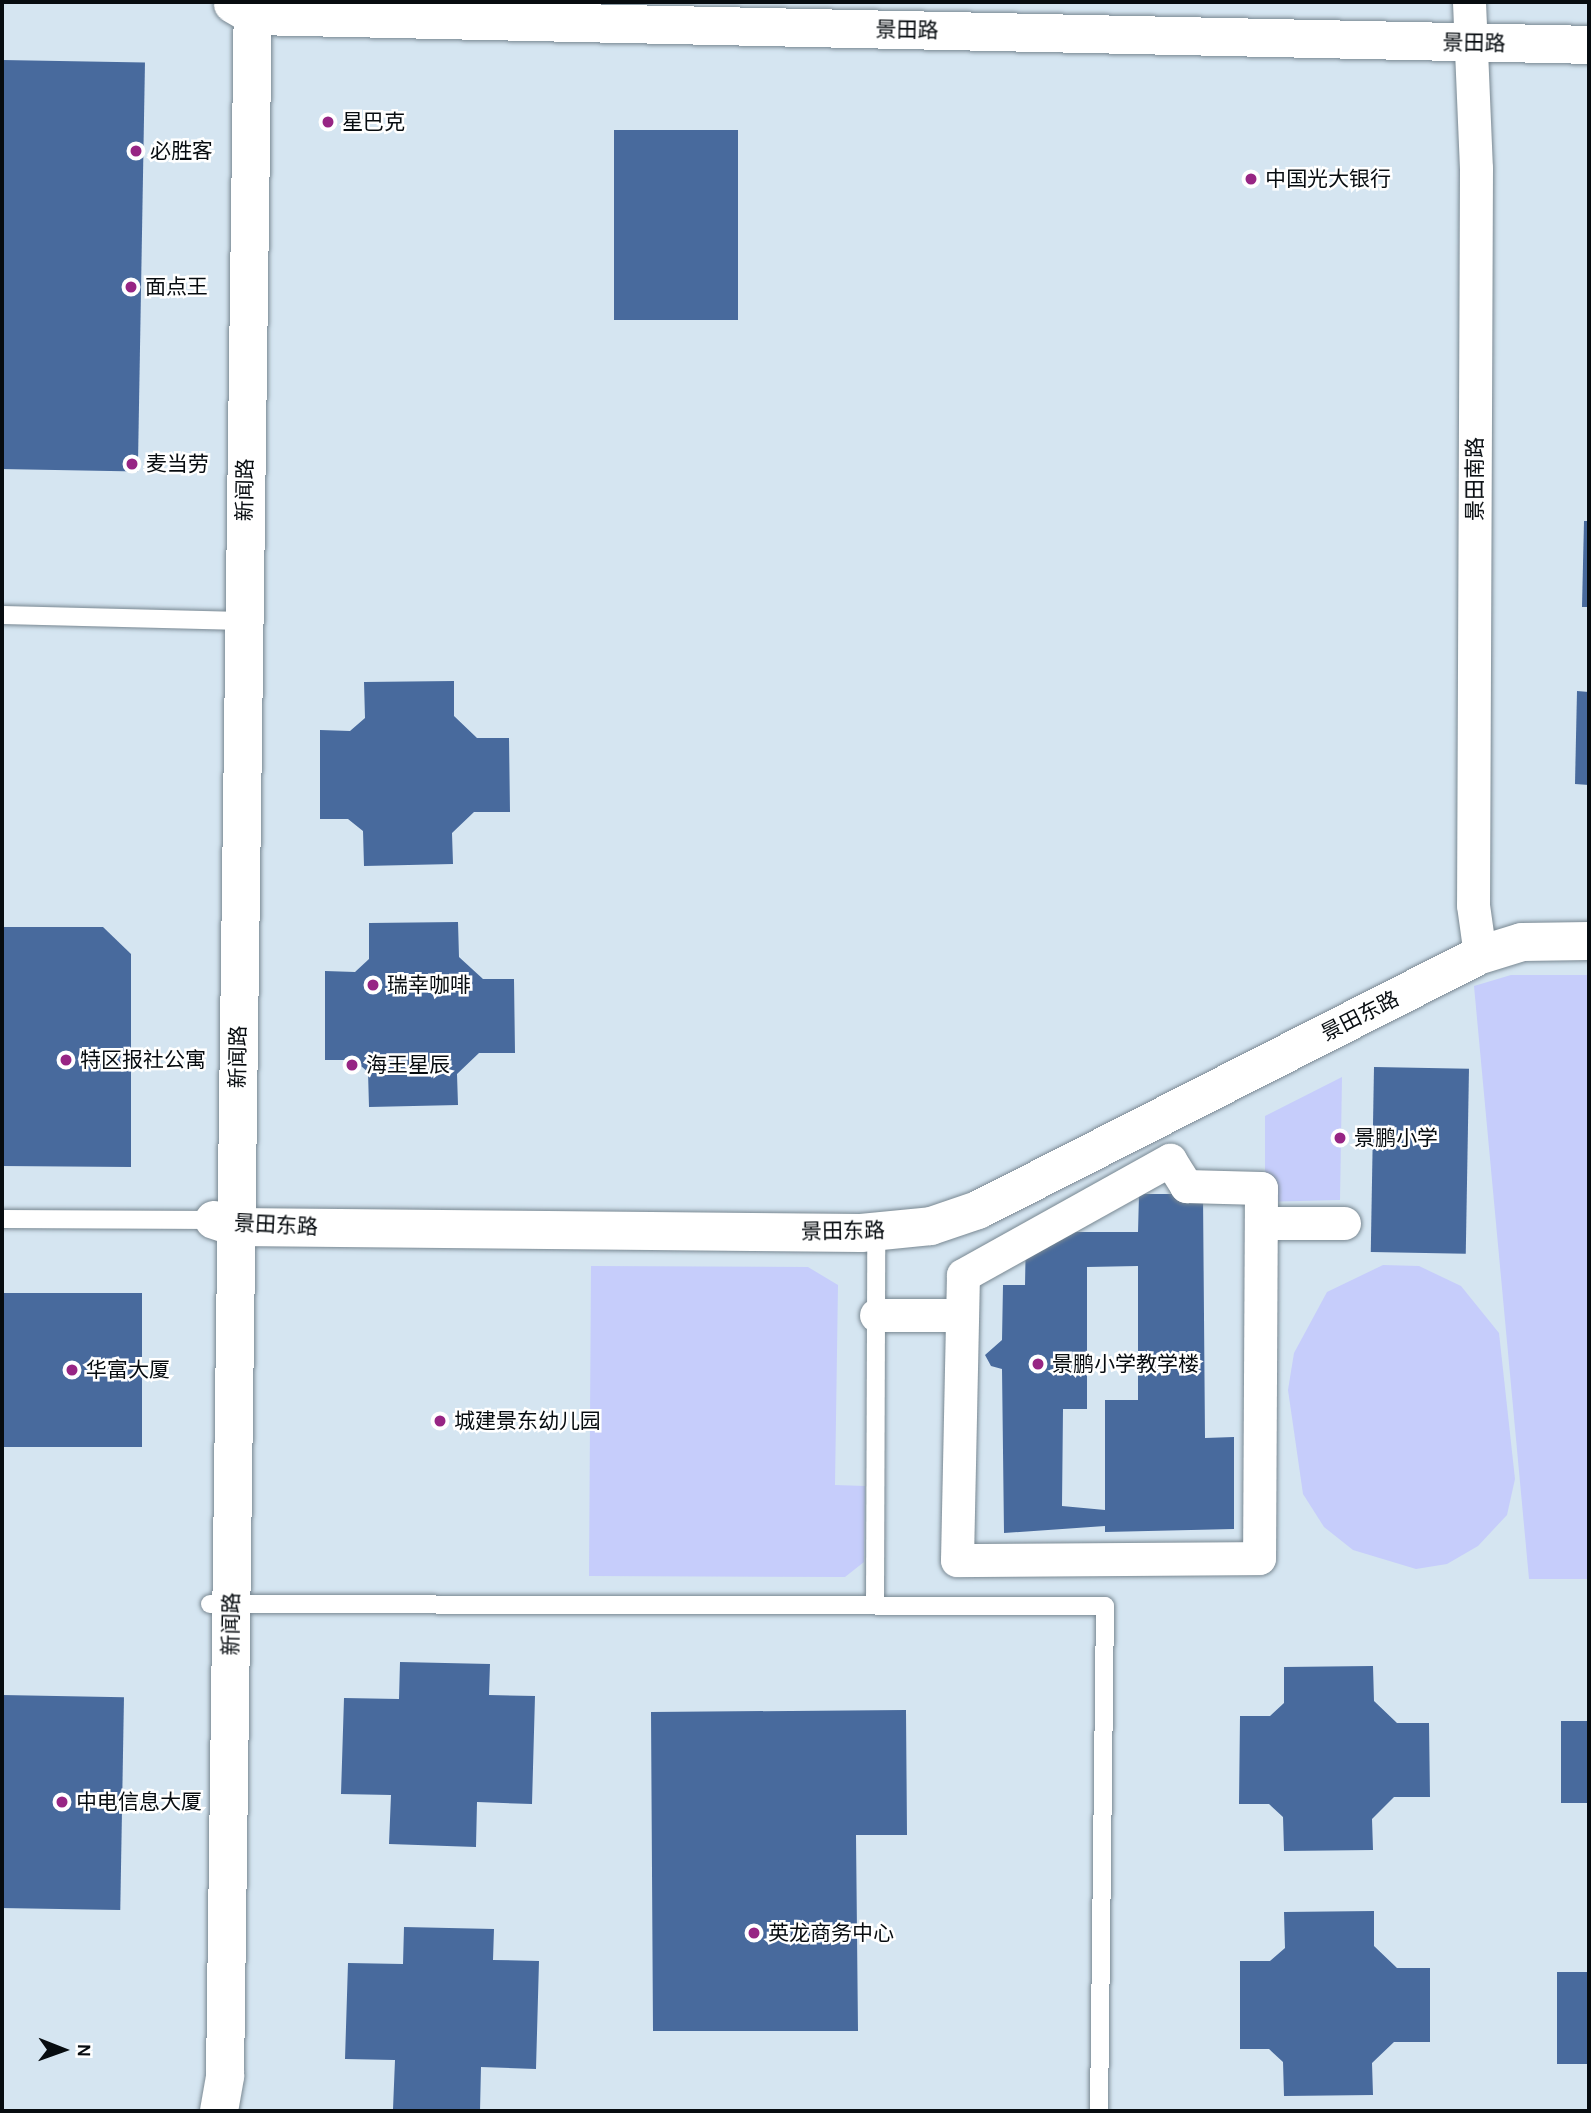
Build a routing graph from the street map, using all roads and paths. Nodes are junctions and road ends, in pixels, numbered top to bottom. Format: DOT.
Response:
graph roads {
  1 [pos="1469,2"];
  2 [pos="241,5"];
  3 [pos="1470,43"];
  4 [pos="1589,45"];
  5 [pos="2,615"];
  6 [pos="232,620"];
  7 [pos="1589,928"];
  8 [pos="1589,941"];
  9 [pos="1478,948"];
  10 [pos="2,1219"];
  11 [pos="229,1220"];
  12 [pos="1261,1223"];
  13 [pos="1344,1223"];
  14 [pos="876,1224"];
  15 [pos="876,1314"];
  16 [pos="958,1315"];
  17 [pos="221,1604"];
  18 [pos="875,1605"];
  19 [pos="210,2111"];
  20 [pos="219,2111"];
  21 [pos="1099,2111"];
  1 -- 3 [label="street, 景田南路"];
  2 -- 3 [label="street, 景田路"];
  2 -- 6 [label="street, 新闻路"];
  3 -- 4 [label="street, 景田路"];
  3 -- 9 [label="street, 景田南路"];
  5 -- 6 [label="lane"];
  6 -- 11 [label="street, 新闻路"];
  7 -- 9 [label="street, 景田东路"];
  8 -- 9 [label="street, 景田东路"];
  9 -- 14 [label="street, 景田东路"];
  10 -- 11 [label="lane"];
  11 -- 14 [label="street, 景田东路"];
  11 -- 17 [label="street, 新闻路"];
  12 -- 13 [label="street"];
  12 -- 16 [label="street"];
  12 -- 16 [label="street"];
  14 -- 15 [label="lane"];
  15 -- 16 [label="street"];
  15 -- 18 [label="lane"];
  17 -- 18 [label="lane"];
  17 -- 19 [label="street, 新闻路"];
  17 -- 20 [label="street, 新闻路"];
  18 -- 21 [label="lane"];
}
